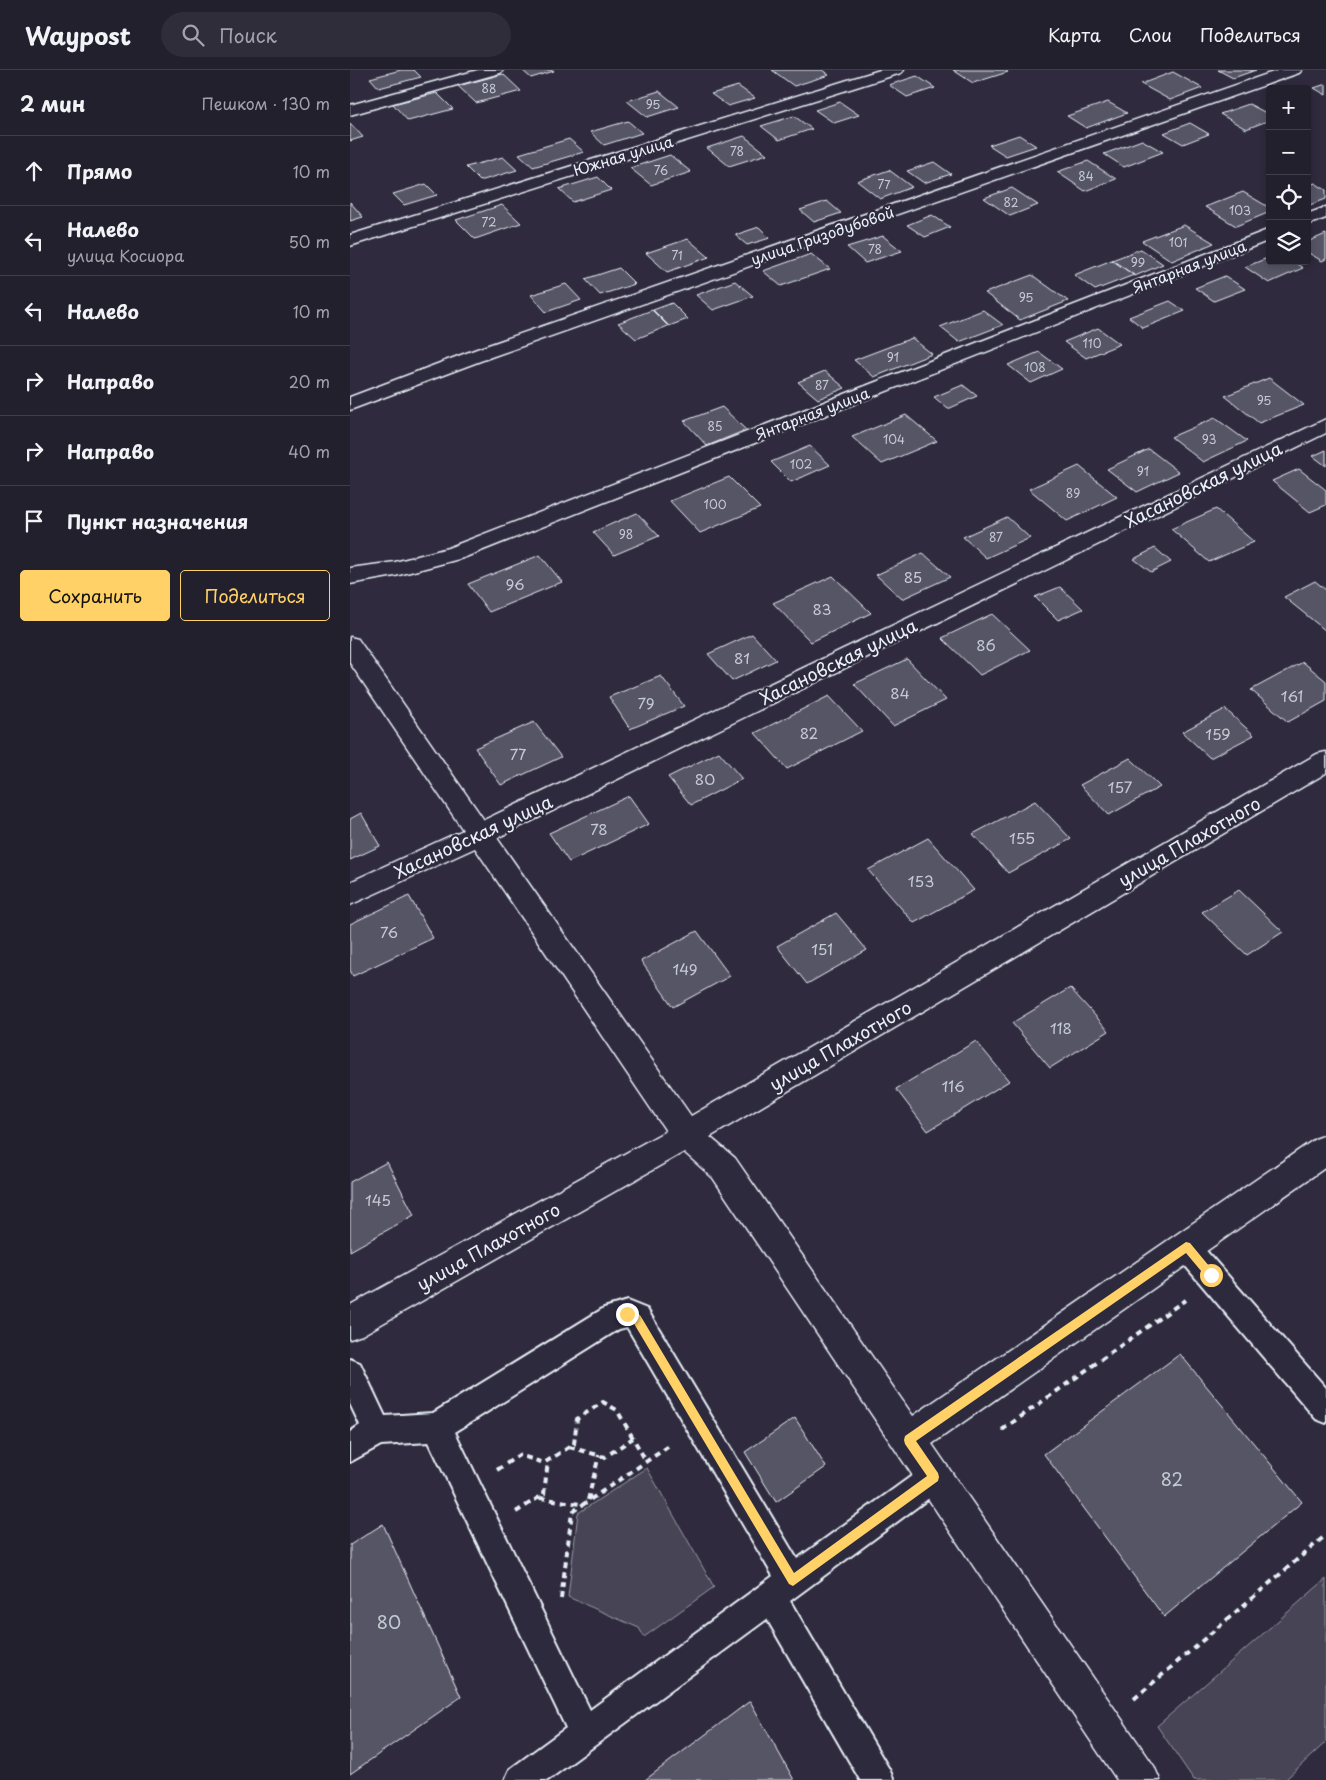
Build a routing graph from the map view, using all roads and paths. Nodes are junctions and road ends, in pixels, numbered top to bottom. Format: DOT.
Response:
graph roads {
  1 [pos="495,70"];
  2 [pos="896,70"];
  3 [pos="1294,70"];
  4 [pos="350,110"];
  5 [pos="1326,212"];
  6 [pos="1311,218"];
  7 [pos="1266,236"];
  8 [pos="350,241"];
  9 [pos="350,404"];
  10 [pos="1326,425"];
  11 [pos="350,576"];
  12 [pos="350,645"];
  13 [pos="1326,761"];
  14 [pos="480,834"];
  15 [pos="350,894"];
  16 [pos="686,1135"];
  17 [pos="1326,1149"];
  18 [pos="1186,1247"];
  19 [pos="1214,1279"];
  20 [pos="350,1323"];
  21 [pos="350,1373"];
  22 [pos="1326,1409"];
  23 [pos="700,1425"];
  24 [pos="437,1427"];
  25 [pos="1002,1430"];
  26 [pos="377,1431"];
  27 [pos="633,1438"];
  28 [pos="909,1440"];
  29 [pos="569,1447"];
  30 [pos="350,1448"];
  31 [pos="599,1455"];
  32 [pos="548,1461"];
  33 [pos="646,1461"];
  34 [pos="934,1477"];
  35 [pos="467,1489"];
  36 [pos="540,1498"];
  37 [pos="588,1500"];
  38 [pos="581,1505"];
  39 [pos="488,1532"];
  40 [pos="1326,1536"];
  41 [pos="782,1589"];
  42 [pos="561,1602"];
  43 [pos="1136,1697"];
  44 [pos="585,1732"];
  45 [pos="521,1780"];
  46 [pos="878,1780"];
  47 [pos="1140,1780"];
  1 -- 4 [label="street"];
  2 -- 8 [label="street, Южная улица"];
  3 -- 9 [label="street, улица Гризодубовой"];
  5 -- 6 [label="street"];
  7 -- 11 [label="street, Янтарная улица"];
  10 -- 14 [label="street, Хасановская улица"];
  12 -- 14 [label="street"];
  13 -- 16 [label="street, улица Плахотного"];
  14 -- 15 [label="street, Хасановская улица"];
  14 -- 16 [label="street"];
  16 -- 20 [label="street, улица Плахотного"];
  16 -- 28 [label="street"];
  17 -- 18 [label="street"];
  18 -- 19 [label="lane"];
  18 -- 28 [label="street"];
  19 -- 22 [label="lane"];
  19 -- 25 [label="path"];
  21 -- 26 [label="lane"];
  23 -- 24 [label="lane"];
  23 -- 33 [label="path"];
  23 -- 41 [label="lane"];
  24 -- 26 [label="lane"];
  24 -- 35 [label="lane"];
  26 -- 30 [label="lane"];
  27 -- 29 [label="path"];
  27 -- 31 [label="path"];
  27 -- 33 [label="path"];
  28 -- 34 [label="street"];
  29 -- 31 [label="path"];
  29 -- 32 [label="path"];
  31 -- 37 [label="path"];
  32 -- 35 [label="path"];
  32 -- 36 [label="path"];
  33 -- 37 [label="path"];
  34 -- 41 [label="lane"];
  34 -- 47 [label="street"];
  35 -- 39 [label="lane"];
  36 -- 38 [label="path"];
  36 -- 39 [label="path"];
  37 -- 38 [label="path"];
  38 -- 42 [label="path"];
  39 -- 44 [label="lane"];
  40 -- 43 [label="path"];
  41 -- 44 [label="lane"];
  41 -- 46 [label="lane"];
  44 -- 45 [label="lane"];
}
